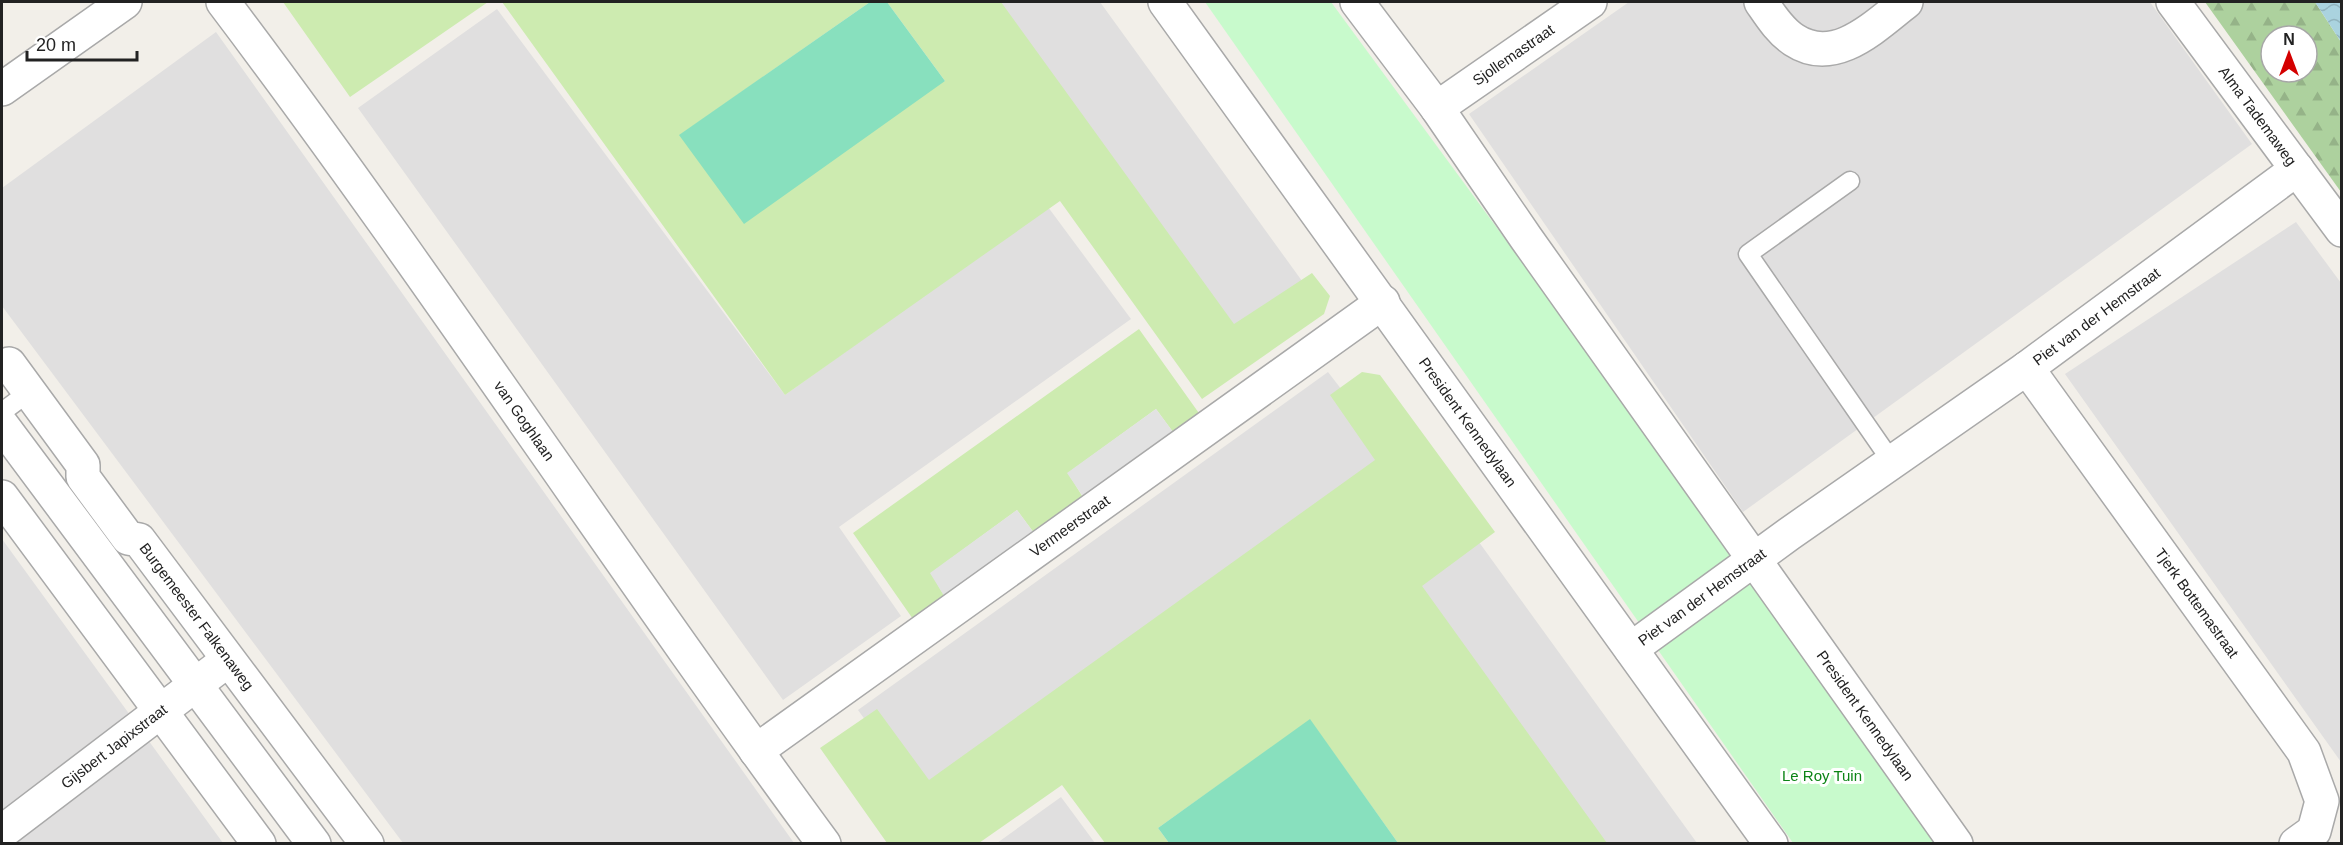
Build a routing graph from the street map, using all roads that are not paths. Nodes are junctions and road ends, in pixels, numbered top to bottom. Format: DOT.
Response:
graph roads {
  1 [pos="125,2"];
  2 [pos="223,2"];
  3 [pos="1165,2"];
  4 [pos="1357,2"];
  5 [pos="1590,2"];
  6 [pos="1761,2"];
  7 [pos="1906,2"];
  8 [pos="2173,2"];
  9 [pos="2,89"];
  10 [pos="1437,108"];
  11 [pos="2297,169"];
  12 [pos="1850,181"];
  13 [pos="2342,230"];
  14 [pos="1383,302"];
  15 [pos="9,364"];
  16 [pos="2026,368"];
  17 [pos="28,392"];
  18 [pos="2,412"];
  19 [pos="2,425"];
  20 [pos="1892,462"];
  21 [pos="2,497"];
  22 [pos="105,505"];
  23 [pos="77,526"];
  24 [pos="1754,560"];
  25 [pos="1631,649"];
  26 [pos="228,660"];
  27 [pos="196,685"];
  28 [pos="162,711"];
  29 [pos="756,751"];
  30 [pos="2,832"];
  31 [pos="259,843"];
  32 [pos="315,843"];
  33 [pos="367,843"];
  34 [pos="824,843"];
  35 [pos="1770,843"];
  36 [pos="1956,843"];
  37 [pos="2296,843"];
  1 -- 9 [label="street"];
  2 -- 29 [label="street, van Goghlaan"];
  3 -- 14 [label="street, President Kennedylaan"];
  4 -- 10 [label="street, President Kennedylaan"];
  5 -- 10 [label="street, Sjollemastraat"];
  6 -- 7 [label="street"];
  8 -- 11 [label="street, Alma Tademaweg"];
  10 -- 24 [label="street, President Kennedylaan"];
  11 -- 13 [label="street, Alma Tademaweg"];
  11 -- 16 [label="street, Piet van der Hemstraat"];
  12 -- 20 [label="lane"];
  14 -- 25 [label="street, President Kennedylaan"];
  14 -- 29 [label="street, Vermeerstraat"];
  15 -- 17 [label="street, Burgemeester Falkenaweg"];
  16 -- 20 [label="street, Piet van der Hemstraat"];
  16 -- 37 [label="street, Tjerk Bottemastraat"];
  17 -- 18 [label="lane"];
  17 -- 22 [label="street, Burgemeester Falkenaweg"];
  19 -- 23 [label="street"];
  20 -- 24 [label="street, Piet van der Hemstraat"];
  21 -- 28 [label="street"];
  22 -- 23 [label="street"];
  22 -- 26 [label="street, Burgemeester Falkenaweg"];
  23 -- 27 [label="street"];
  24 -- 25 [label="street, Piet van der Hemstraat"];
  24 -- 36 [label="street, President Kennedylaan"];
  25 -- 35 [label="street, President Kennedylaan"];
  26 -- 27 [label="street, Gijsbert Japixstraat"];
  26 -- 33 [label="street, Burgemeester Falkenaweg"];
  27 -- 28 [label="street, Gijsbert Japixstraat"];
  27 -- 32 [label="street"];
  28 -- 30 [label="street, Gijsbert Japixstraat"];
  28 -- 31 [label="street"];
  29 -- 34 [label="street, van Goghlaan"];
}
